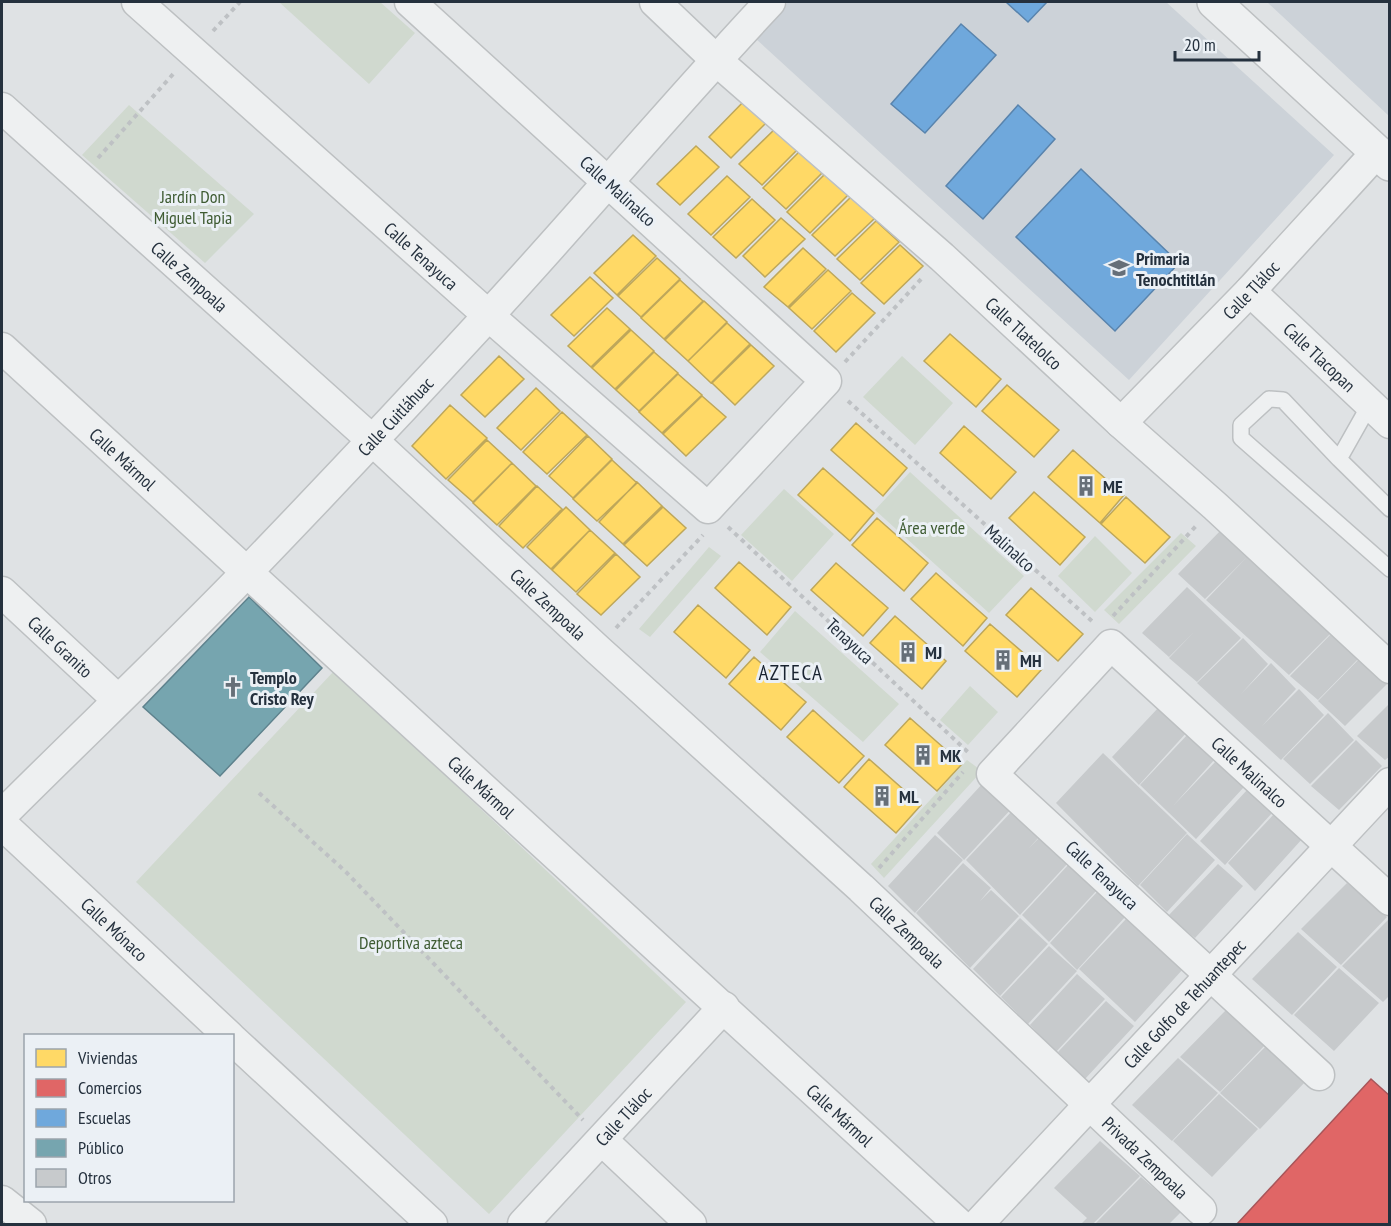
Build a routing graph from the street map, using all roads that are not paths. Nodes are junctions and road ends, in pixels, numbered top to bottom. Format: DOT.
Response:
graph roads {
  1 [pos="137,2"];
  2 [pos="410,2"];
  3 [pos="655,2"];
  4 [pos="770,2"];
  5 [pos="1214,2"];
  6 [pos="716,60"];
  7 [pos="2,108"];
  8 [pos="1383,158"];
  9 [pos="609,183"];
  10 [pos="1250,291"];
  11 [pos="489,315"];
  12 [pos="2,348"];
  13 [pos="1380,414"];
  14 [pos="1120,423"];
  15 [pos="372,440"];
  16 [pos="1339,459"];
  17 [pos="1389,509"];
  18 [pos="714,513"];
  19 [pos="1389,569"];
  20 [pos="248,571"];
  21 [pos="2,592"];
  22 [pos="1389,668"];
  23 [pos="118,700"];
  24 [pos="984,766"];
  25 [pos="1389,783"];
  26 [pos="2,815"];
  27 [pos="2,824"];
  28 [pos="1332,846"];
  29 [pos="1389,900"];
  30 [pos="1211,977"];
  31 [pos="724,1007"];
  32 [pos="228,1034"];
  33 [pos="234,1041"];
  34 [pos="1319,1075"];
  35 [pos="1090,1105"];
  36 [pos="602,1140"];
  37 [pos="2,1201"];
  38 [pos="1201,1210"];
  39 [pos="31,1224"];
  40 [pos="432,1224"];
  41 [pos="523,1224"];
  42 [pos="691,1224"];
  43 [pos="959,1224"];
  44 [pos="978,1224"];
  1 -- 11 [label="street, Calle Tenayuca"];
  2 -- 9 [label="street, Calle Malinalco"];
  3 -- 6 [label="street, Calle Tlatelolco"];
  4 -- 6 [label="street, Calle Cuitláhuac"];
  5 -- 8 [label="street"];
  6 -- 9 [label="street, Calle Cuitláhuac"];
  6 -- 14 [label="street, Calle Tlatelolco"];
  7 -- 15 [label="street, Calle Zempoala"];
  8 -- 10 [label="street, Calle Tláloc"];
  9 -- 11 [label="street, Calle Cuitláhuac"];
  9 -- 18 [label="street, Calle Malinalco"];
  10 -- 13 [label="street, Calle Tlacopan"];
  10 -- 14 [label="street, Calle Tláloc"];
  11 -- 15 [label="street, Calle Cuitláhuac"];
  11 -- 18 [label="street, Calle Tenayuca"];
  12 -- 20 [label="street, Calle Mármol"];
  13 -- 16 [label="lane"];
  14 -- 22 [label="street, Calle Tlatelolco"];
  15 -- 20 [label="street, Calle Cuitláhuac"];
  15 -- 35 [label="street, Calle Zempoala"];
  16 -- 17 [label="lane"];
  16 -- 19 [label="lane"];
  20 -- 23 [label="street, Calle Cuitláhuac"];
  20 -- 31 [label="street, Calle Mármol"];
  21 -- 23 [label="street, Calle Granito"];
  23 -- 26 [label="street, Calle Cuitláhuac"];
  24 -- 28 [label="street, Calle Malinalco"];
  24 -- 30 [label="street, Calle Tenayuca"];
  25 -- 28 [label="street, Calle Golfo de Tehuantepec"];
  27 -- 32 [label="street, Calle Mónaco"];
  28 -- 29 [label="street, Calle Malinalco"];
  28 -- 30 [label="street, Calle Golfo de Tehuantepec"];
  30 -- 34 [label="street, Calle Tenayuca"];
  30 -- 35 [label="street, Calle Golfo de Tehuantepec"];
  31 -- 36 [label="street, Calle Tláloc"];
  31 -- 43 [label="street, Calle Mármol"];
  33 -- 40 [label="street"];
  35 -- 38 [label="street, Privada Zempoala"];
  35 -- 44 [label="street, Calle Golfo de Tehuantepec"];
  36 -- 41 [label="street, Calle Tláloc"];
  36 -- 42 [label="street"];
  37 -- 39 [label="street"];
}
